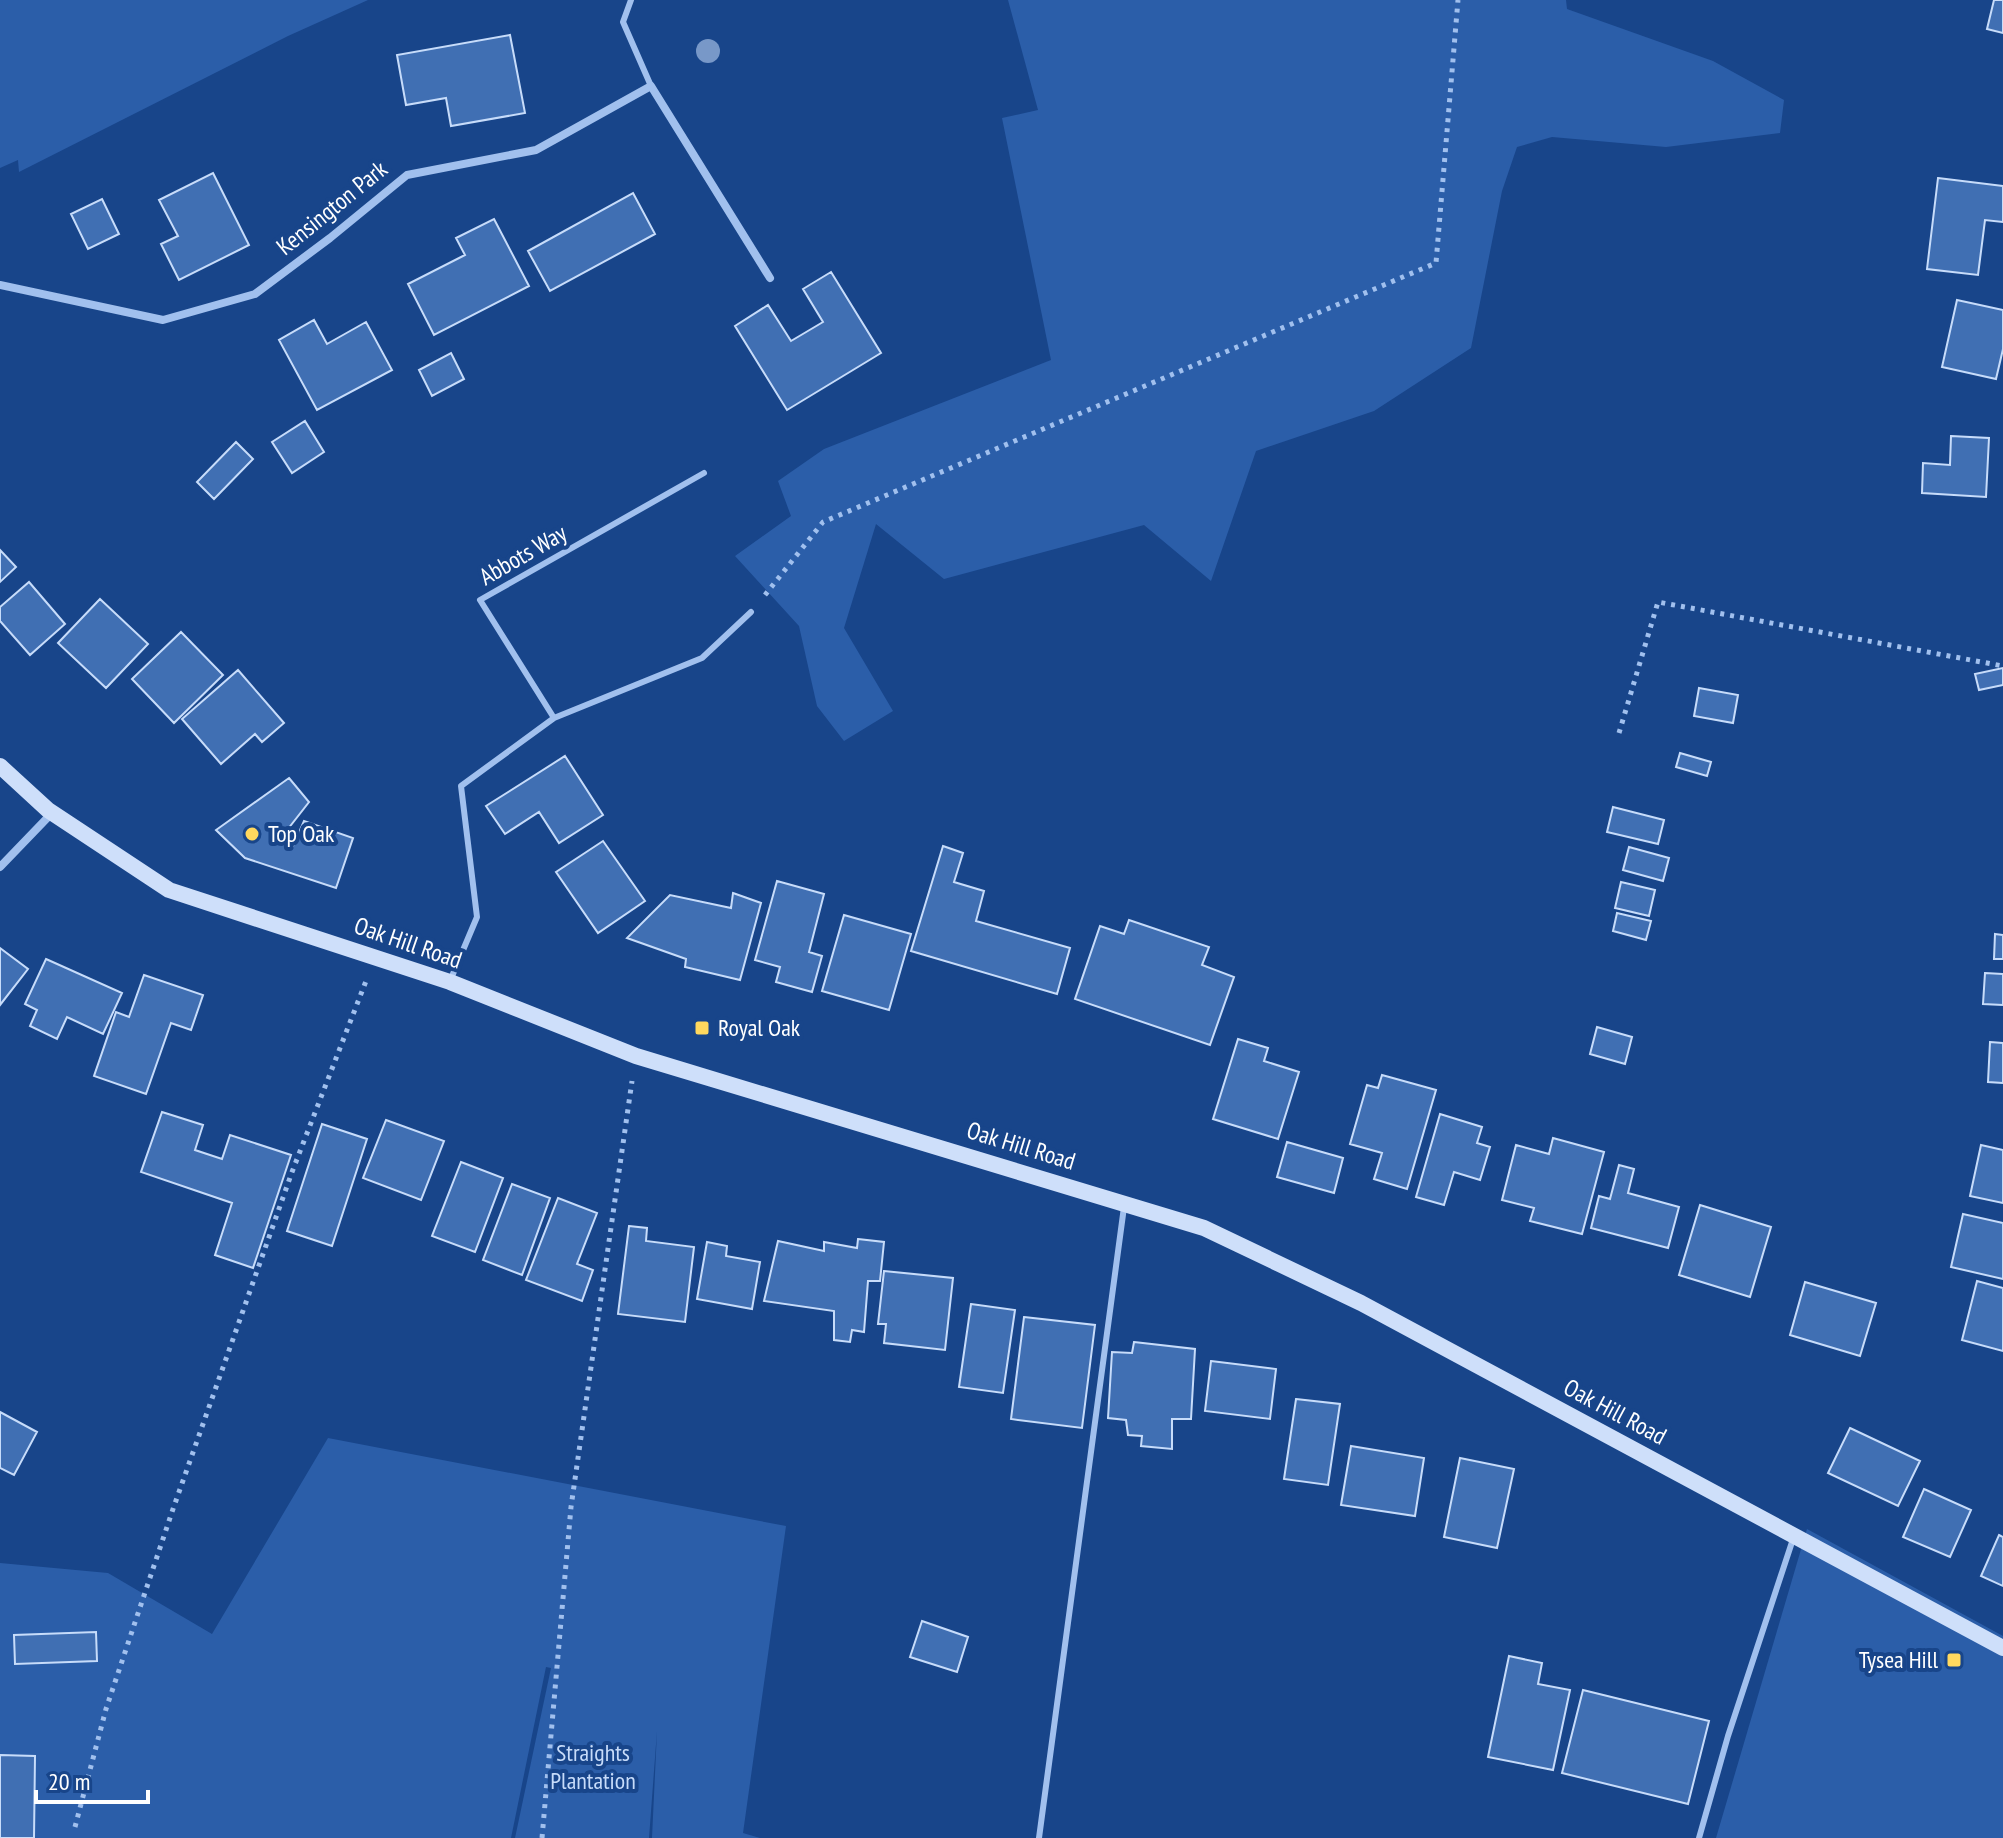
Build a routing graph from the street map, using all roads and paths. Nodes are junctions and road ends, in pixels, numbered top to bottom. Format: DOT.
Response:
graph roads {
  1 [pos="631,0"];
  2 [pos="1458,0"];
  3 [pos="651,86"];
  4 [pos="770,278"];
  5 [pos="0,285"];
  6 [pos="704,473"];
  7 [pos="751,612"];
  8 [pos="2003,666"];
  9 [pos="554,718"];
  10 [pos="1619,733"];
  11 [pos="0,766"];
  12 [pos="53,813"];
  13 [pos="0,867"];
  14 [pos="376,957"];
  15 [pos="450,982"];
  16 [pos="636,1056"];
  17 [pos="1125,1202"];
  18 [pos="1794,1536"];
  19 [pos="2003,1648"];
  20 [pos="75,1827"];
  21 [pos="542,1838"];
  22 [pos="1039,1838"];
  23 [pos="1699,1838"];
  1 -- 3 [label="lane"];
  2 -- 7 [label="path"];
  3 -- 4 [label="street"];
  3 -- 5 [label="street, Kensington Park"];
  6 -- 9 [label="lane, Abbots Way"];
  7 -- 9 [label="lane"];
  8 -- 10 [label="path"];
  9 -- 15 [label="lane"];
  11 -- 12 [label="main road, Oak Hill Road"];
  12 -- 13 [label="street"];
  12 -- 14 [label="main road, Oak Hill Road"];
  14 -- 15 [label="main road, Oak Hill Road"];
  14 -- 20 [label="path"];
  15 -- 16 [label="main road, Oak Hill Road"];
  16 -- 17 [label="main road, Oak Hill Road"];
  16 -- 21 [label="path"];
  17 -- 18 [label="main road, Oak Hill Road"];
  17 -- 22 [label="lane"];
  18 -- 19 [label="main road, Oak Hill Road"];
  18 -- 23 [label="lane"];
}
